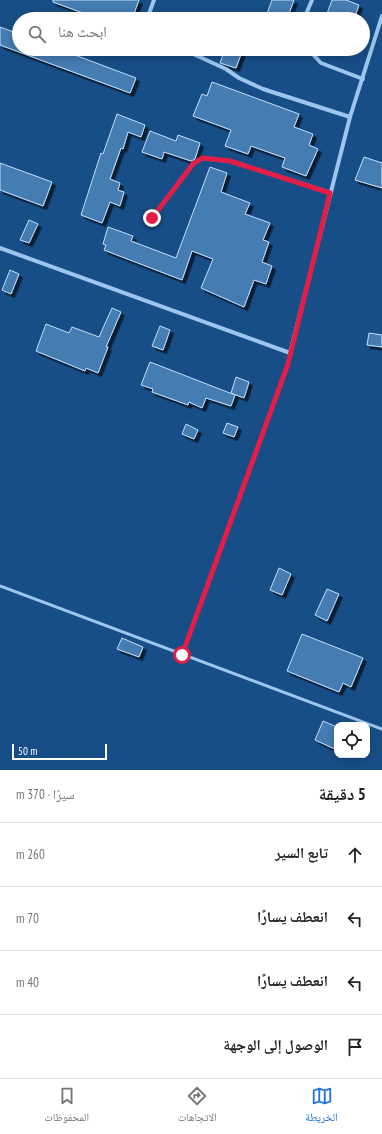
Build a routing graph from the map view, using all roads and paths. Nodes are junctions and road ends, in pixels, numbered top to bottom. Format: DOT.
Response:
graph roads {
  1 [pos="154,0"];
  2 [pos="312,0"];
  3 [pos="150,12"];
  4 [pos="307,12"];
  5 [pos="382,16"];
  6 [pos="198,56"];
  7 [pos="314,56"];
  8 [pos="370,56"];
  9 [pos="370,56"];
  10 [pos="363,79"];
  11 [pos="350,117"];
  12 [pos="330,193"];
  13 [pos="152,218"];
  14 [pos="0,248"];
  15 [pos="290,353"];
  16 [pos="0,586"];
  17 [pos="182,655"];
  18 [pos="382,729"];
  1 -- 3 [label="street"];
  2 -- 4 [label="street"];
  5 -- 9 [label="street"];
  6 -- 11 [label="street"];
  7 -- 10 [label="street"];
  8 -- 10 [label="street"];
  10 -- 11 [label="street"];
  11 -- 12 [label="street"];
  12 -- 13 [label="street"];
  12 -- 15 [label="street"];
  14 -- 15 [label="street"];
  15 -- 17 [label="lane"];
  16 -- 17 [label="lane"];
  17 -- 18 [label="lane"];
}
